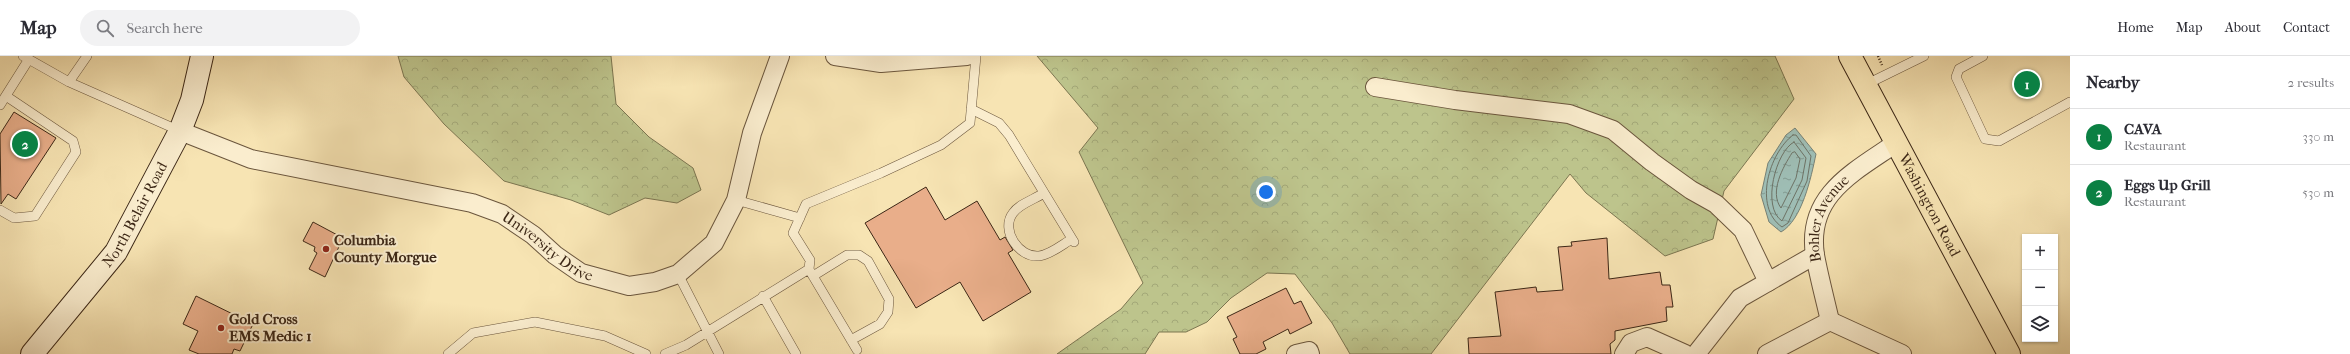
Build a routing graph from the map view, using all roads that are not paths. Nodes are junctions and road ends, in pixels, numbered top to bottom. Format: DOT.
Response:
graph roads {
  1 [pos="87,56"];
  2 [pos="202,56"];
  3 [pos="780,56"];
  4 [pos="835,56"];
  5 [pos="967,56"];
  6 [pos="976,56"];
  7 [pos="1850,56"];
  8 [pos="1924,56"];
  9 [pos="1983,56"];
  10 [pos="26,58"];
  11 [pos="69,82"];
  12 [pos="1865,86"];
  13 [pos="1375,87"];
  14 [pos="6,96"];
  15 [pos="2070,102"];
  16 [pos="0,105"];
  17 [pos="971,109"];
  18 [pos="180,131"];
  19 [pos="1896,143"];
  20 [pos="1044,193"];
  21 [pos="736,200"];
  22 [pos="0,210"];
  23 [pos="800,218"];
  24 [pos="1815,255"];
  25 [pos="811,272"];
  26 [pos="678,274"];
  27 [pos="1768,282"];
  28 [pos="763,296"];
  29 [pos="1830,321"];
  30 [pos="707,333"];
  31 [pos="851,340"];
  32 [pos="857,350"];
  33 [pos="642,353"];
  34 [pos="32,354"];
  35 [pos="448,354"];
  36 [pos="665,354"];
  37 [pos="719,354"];
  38 [pos="796,354"];
  39 [pos="1296,354"];
  40 [pos="1310,354"];
  41 [pos="1624,354"];
  42 [pos="1685,354"];
  43 [pos="1696,354"];
  44 [pos="1767,354"];
  45 [pos="1902,354"];
  46 [pos="2009,354"];
  1 -- 11 [label="lane"];
  2 -- 18 [label="main road, North Belair Road"];
  3 -- 21 [label="street, University Drive"];
  4 -- 5 [label="street"];
  6 -- 17 [label="lane"];
  7 -- 12 [label="main road, Washington Road"];
  8 -- 12 [label="lane"];
  9 -- 15 [label="lane"];
  10 -- 11 [label="lane"];
  10 -- 14 [label="lane"];
  11 -- 18 [label="lane"];
  12 -- 19 [label="main road, Washington Road"];
  13 -- 27 [label="street"];
  14 -- 16 [label="lane"];
  14 -- 22 [label="lane"];
  17 -- 20 [label="lane"];
  17 -- 23 [label="lane"];
  18 -- 26 [label="street, University Drive"];
  18 -- 34 [label="main road, North Belair Road"];
  19 -- 24 [label="street, Bohler Avenue"];
  19 -- 46 [label="main road, Washington Road"];
  20 -- 20 [label="lane"];
  21 -- 23 [label="lane"];
  21 -- 26 [label="street, University Drive"];
  23 -- 25 [label="lane"];
  24 -- 27 [label="street"];
  24 -- 29 [label="street, Bohler Avenue"];
  25 -- 28 [label="lane"];
  25 -- 31 [label="lane"];
  25 -- 31 [label="lane"];
  26 -- 30 [label="lane"];
  27 -- 43 [label="street"];
  28 -- 30 [label="lane"];
  28 -- 38 [label="lane"];
  29 -- 44 [label="street"];
  29 -- 45 [label="street"];
  30 -- 36 [label="lane"];
  30 -- 37 [label="lane"];
  31 -- 32 [label="lane"];
  33 -- 35 [label="lane"];
  39 -- 40 [label="street"];
  41 -- 42 [label="street"];
}
